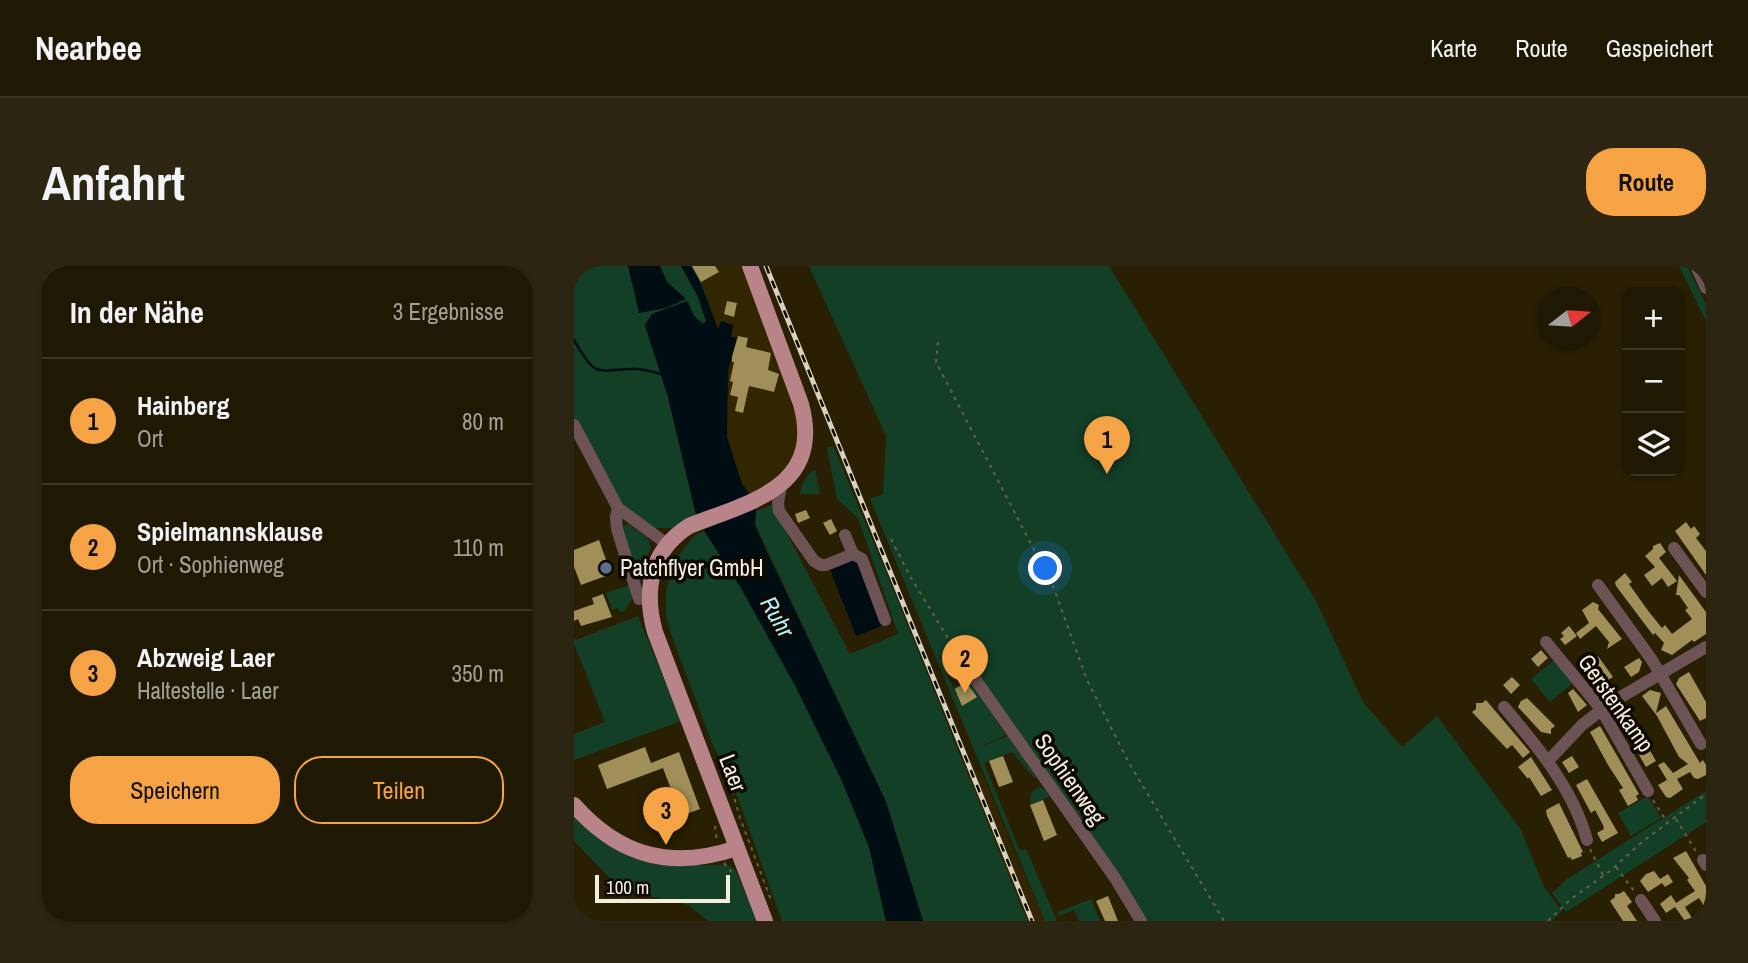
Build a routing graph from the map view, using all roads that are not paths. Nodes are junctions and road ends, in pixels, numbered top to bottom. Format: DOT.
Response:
graph roads {
  1 [pos="750,266"];
  2 [pos="1696,266"];
  3 [pos="1706,288"];
  4 [pos="574,425"];
  5 [pos="781,486"];
  6 [pos="618,508"];
  7 [pos="845,535"];
  8 [pos="667,544"];
  9 [pos="1674,548"];
  10 [pos="853,554"];
  11 [pos="1598,585"];
  12 [pos="1706,592"];
  13 [pos="639,599"];
  14 [pos="885,620"];
  15 [pos="1546,642"];
  16 [pos="1706,647"];
  17 [pos="963,662"];
  18 [pos="1660,673"];
  19 [pos="1504,707"];
  20 [pos="1601,709"];
  21 [pos="1701,744"];
  22 [pos="1548,761"];
  23 [pos="1648,791"];
  24 [pos="574,805"];
  25 [pos="1587,840"];
  26 [pos="737,848"];
  27 [pos="1641,900"];
  28 [pos="770,916"];
  29 [pos="1141,921"];
  30 [pos="1655,921"];
  1 -- 5 [label="main road, Laer"];
  2 -- 3 [label="street"];
  4 -- 6 [label="street"];
  5 -- 8 [label="main road, Laer"];
  5 -- 10 [label="street"];
  6 -- 8 [label="street"];
  6 -- 13 [label="street"];
  7 -- 10 [label="street"];
  8 -- 26 [label="main road, Laer"];
  9 -- 12 [label="street"];
  10 -- 14 [label="street"];
  11 -- 18 [label="street"];
  15 -- 20 [label="street, Gerstenkamp"];
  16 -- 18 [label="street"];
  17 -- 29 [label="street, Sophienweg"];
  18 -- 20 [label="street"];
  18 -- 21 [label="street"];
  19 -- 22 [label="street"];
  20 -- 22 [label="street"];
  20 -- 23 [label="street, Gerstenkamp"];
  22 -- 25 [label="street"];
  24 -- 26 [label="main road"];
  26 -- 28 [label="main road, Laer"];
  27 -- 30 [label="street"];
}
